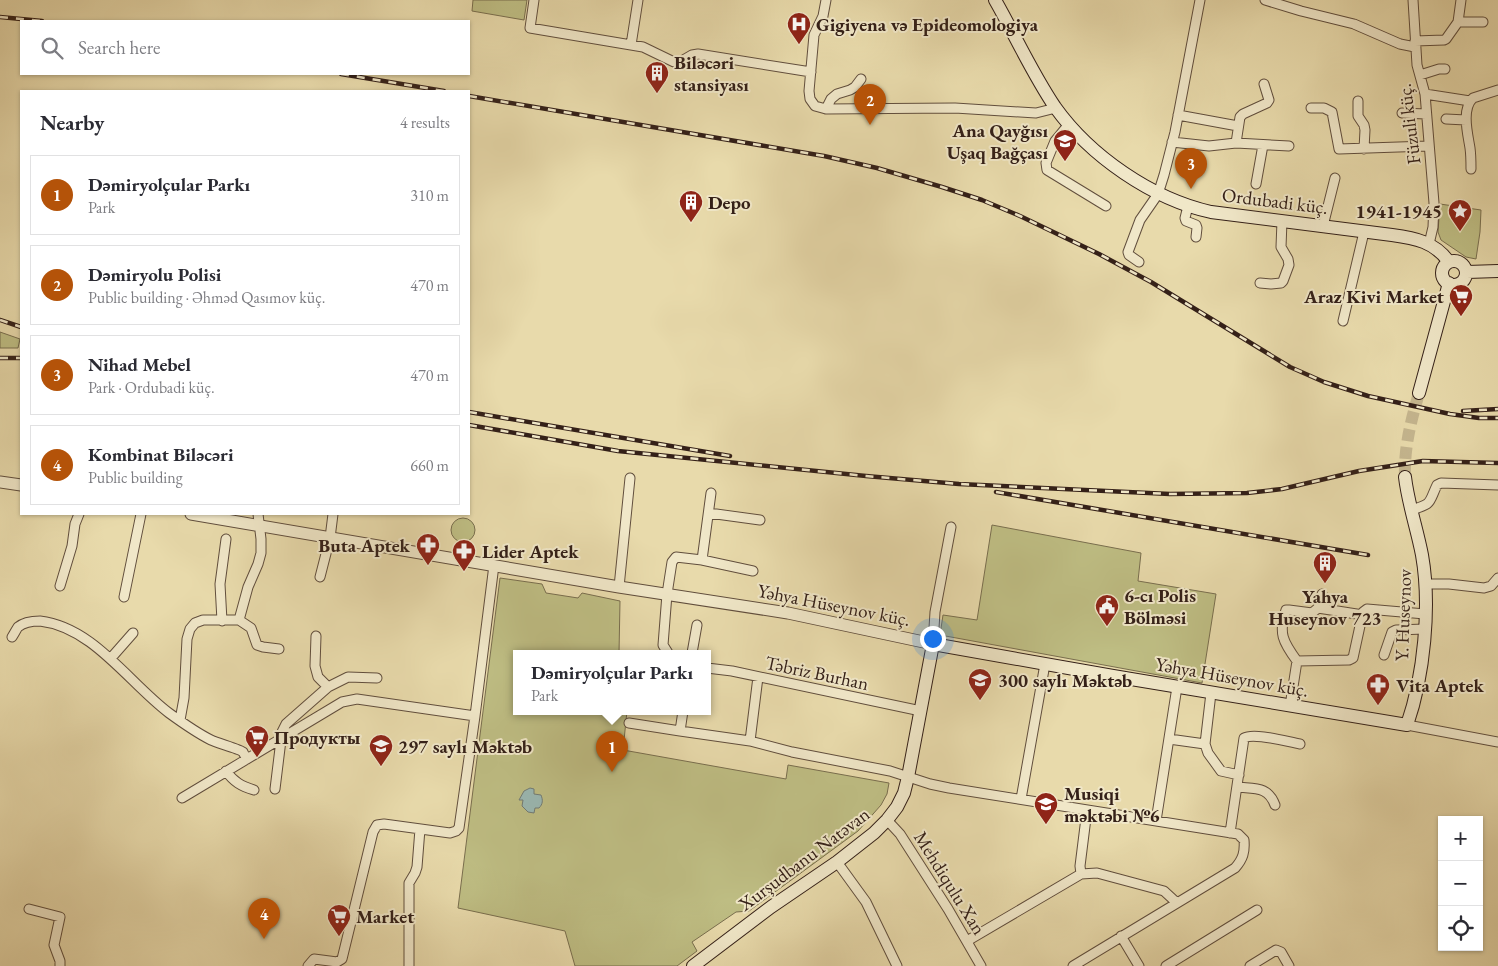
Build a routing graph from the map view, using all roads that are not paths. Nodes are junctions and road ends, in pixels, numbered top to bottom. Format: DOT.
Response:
graph roads {
  1 [pos="534,0"];
  2 [pos="638,0"];
  3 [pos="826,0"];
  4 [pos="1200,0"];
  5 [pos="1265,0"];
  6 [pos="1414,0"];
  7 [pos="1461,0"];
  8 [pos="998,3"];
  9 [pos="1458,22"];
  10 [pos="1483,22"];
  11 [pos="631,44"];
  12 [pos="1415,44"];
  13 [pos="1445,69"];
  14 [pos="811,72"];
  15 [pos="1420,75"];
  16 [pos="861,79"];
  17 [pos="1264,84"];
  18 [pos="1498,90"];
  19 [pos="1425,94"];
  20 [pos="1470,100"];
  21 [pos="1358,101"];
  22 [pos="1056,108"];
  23 [pos="1311,108"];
  24 [pos="826,109"];
  25 [pos="1402,113"];
  26 [pos="1426,114"];
  27 [pos="1178,115"];
  28 [pos="1446,119"];
  29 [pos="1466,120"];
  30 [pos="1069,124"];
  31 [pos="1238,126"];
  32 [pos="1172,142"];
  33 [pos="1236,143"];
  34 [pos="1263,145"];
  35 [pos="1289,146"];
  36 [pos="1428,146"];
  37 [pos="1364,149"];
  38 [pos="1471,169"];
  39 [pos="1335,178"];
  40 [pos="1256,184"];
  41 [pos="1158,194"];
  42 [pos="1106,206"];
  43 [pos="1188,206"];
  44 [pos="1282,221"];
  45 [pos="1323,226"];
  46 [pos="1364,232"];
  47 [pos="1196,237"];
  48 [pos="1430,244"];
  49 [pos="1139,262"];
  50 [pos="1449,262"];
  51 [pos="1498,271"];
  52 [pos="1467,272"];
  53 [pos="1260,283"];
  54 [pos="1449,283"];
  55 [pos="1343,322"];
  56 [pos="1419,393"];
  57 [pos="1405,477"];
  58 [pos="630,478"];
  59 [pos="0,482"];
  60 [pos="20,485"];
  61 [pos="1498,486"];
  62 [pos="711,493"];
  63 [pos="1412,510"];
  64 [pos="709,513"];
  65 [pos="79,515"];
  66 [pos="141,515"];
  67 [pos="197,515"];
  68 [pos="258,515"];
  69 [pos="333,515"];
  70 [pos="760,520"];
  71 [pos="259,526"];
  72 [pos="951,527"];
  73 [pos="330,538"];
  74 [pos="226,539"];
  75 [pos="702,560"];
  76 [pos="494,565"];
  77 [pos="753,571"];
  78 [pos="320,577"];
  79 [pos="1498,578"];
  80 [pos="1425,584"];
  81 [pos="60,586"];
  82 [pos="619,587"];
  83 [pos="667,594"];
  84 [pos="1322,594"];
  85 [pos="124,597"];
  86 [pos="1318,608"];
  87 [pos="1425,614"];
  88 [pos="1363,615"];
  89 [pos="240,620"];
  90 [pos="222,621"];
  91 [pos="697,626"];
  92 [pos="1425,629"];
  93 [pos="133,633"];
  94 [pos="316,636"];
  95 [pos="12,637"];
  96 [pos="933,644"];
  97 [pos="279,649"];
  98 [pos="666,650"];
  99 [pos="693,650"];
  100 [pos="1384,656"];
  101 [pos="111,658"];
  102 [pos="1297,661"];
  103 [pos="1045,664"];
  104 [pos="711,669"];
  105 [pos="758,677"];
  106 [pos="377,678"];
  107 [pos="1177,687"];
  108 [pos="328,688"];
  109 [pos="1211,693"];
  110 [pos="1290,706"];
  111 [pos="921,711"];
  112 [pos="682,715"];
  113 [pos="475,716"];
  114 [pos="180,720"];
  115 [pos="629,723"];
  116 [pos="1407,725"];
  117 [pos="680,731"];
  118 [pos="281,738"];
  119 [pos="1169,739"];
  120 [pos="750,741"];
  121 [pos="1498,742"];
  122 [pos="1205,744"];
  123 [pos="1300,744"];
  124 [pos="247,758"];
  125 [pos="226,771"];
  126 [pos="1239,775"];
  127 [pos="908,777"];
  128 [pos="1237,787"];
  129 [pos="275,789"];
  130 [pos="254,790"];
  131 [pos="182,798"];
  132 [pos="1021,799"];
  133 [pos="1275,805"];
  134 [pos="1087,810"];
  135 [pos="887,820"];
  136 [pos="1156,822"];
  137 [pos="420,829"];
  138 [pos="1234,833"];
  139 [pos="837,862"];
  140 [pos="1081,874"];
  141 [pos="1177,903"];
  142 [pos="29,909"];
  143 [pos="1257,910"];
  144 [pos="1121,936"];
  145 [pos="967,941"];
  146 [pos="60,966"];
  147 [pos="308,966"];
  148 [pos="409,966"];
  149 [pos="693,966"];
  150 [pos="896,966"];
  151 [pos="981,966"];
  152 [pos="1073,966"];
  153 [pos="1139,966"];
  154 [pos="1166,966"];
  155 [pos="1250,966"];
  156 [pos="1289,966"];
  1 -- 11 [label="street"];
  2 -- 11 [label="street"];
  3 -- 14 [label="street"];
  4 -- 27 [label="street"];
  5 -- 12 [label="street"];
  6 -- 12 [label="street, Füzuli küç."];
  7 -- 9 [label="street"];
  8 -- 22 [label="main road, Ordubadi küç."];
  9 -- 10 [label="street"];
  9 -- 12 [label="street"];
  11 -- 14 [label="street"];
  12 -- 15 [label="street, Füzuli küç."];
  13 -- 15 [label="street"];
  14 -- 24 [label="street"];
  15 -- 19 [label="street, Füzuli küç."];
  16 -- 24 [label="street"];
  17 -- 31 [label="street"];
  18 -- 20 [label="street"];
  19 -- 20 [label="street"];
  19 -- 26 [label="street, Füzuli küç."];
  20 -- 29 [label="street"];
  21 -- 37 [label="street"];
  22 -- 24 [label="street"];
  22 -- 30 [label="main road, Ordubadi küç."];
  23 -- 37 [label="street"];
  25 -- 26 [label="street"];
  26 -- 36 [label="street, Füzuli küç."];
  27 -- 31 [label="street"];
  27 -- 32 [label="street"];
  28 -- 29 [label="street"];
  29 -- 38 [label="street"];
  30 -- 41 [label="main road, Ordubadi küç."];
  30 -- 42 [label="street"];
  31 -- 33 [label="street"];
  32 -- 33 [label="street"];
  32 -- 41 [label="street"];
  33 -- 34 [label="street"];
  34 -- 35 [label="street"];
  34 -- 40 [label="street"];
  36 -- 37 [label="street"];
  36 -- 48 [label="street, Füzuli küç."];
  39 -- 45 [label="street"];
  41 -- 43 [label="main road, Ordubadi küç."];
  41 -- 49 [label="street"];
  43 -- 44 [label="main road, Ordubadi küç."];
  43 -- 47 [label="street"];
  44 -- 45 [label="main road, Ordubadi küç."];
  44 -- 53 [label="street"];
  45 -- 46 [label="main road, Ordubadi küç."];
  46 -- 48 [label="main road, Ordubadi küç."];
  46 -- 55 [label="street"];
  48 -- 50 [label="main road"];
  50 -- 52 [label="main road"];
  50 -- 54 [label="main road"];
  51 -- 52 [label="main road"];
  52 -- 54 [label="main road"];
  54 -- 56 [label="main road"];
  57 -- 63 [label="main road, Y. Huseynov"];
  58 -- 82 [label="street"];
  59 -- 60 [label="street"];
  61 -- 63 [label="street"];
  62 -- 64 [label="street"];
  63 -- 80 [label="main road, Y. Huseynov"];
  64 -- 70 [label="street"];
  64 -- 75 [label="street"];
  65 -- 81 [label="street"];
  66 -- 85 [label="street"];
  67 -- 71 [label="street, Yəhya Hüseynov küç."];
  68 -- 71 [label="street"];
  69 -- 73 [label="street"];
  71 -- 73 [label="street, Yəhya Hüseynov küç."];
  71 -- 89 [label="street"];
  72 -- 96 [label="street"];
  73 -- 76 [label="street, Yəhya Hüseynov küç."];
  73 -- 78 [label="street"];
  74 -- 90 [label="street"];
  75 -- 77 [label="street"];
  75 -- 83 [label="street"];
  76 -- 82 [label="street, Yəhya Hüseynov küç."];
  76 -- 113 [label="street"];
  79 -- 80 [label="street"];
  80 -- 87 [label="main road, Y. Huseynov"];
  82 -- 83 [label="street, Yəhya Hüseynov küç."];
  83 -- 96 [label="street, Yəhya Hüseynov küç."];
  83 -- 98 [label="street"];
  84 -- 86 [label="street"];
  86 -- 88 [label="street"];
  86 -- 102 [label="street"];
  87 -- 88 [label="street"];
  87 -- 92 [label="main road, Y. Huseynov"];
  88 -- 102 [label="street"];
  89 -- 90 [label="street"];
  89 -- 97 [label="street"];
  90 -- 114 [label="street"];
  91 -- 99 [label="street"];
  92 -- 100 [label="street"];
  92 -- 116 [label="main road, Y. Huseynov"];
  93 -- 101 [label="street"];
  94 -- 108 [label="street"];
  95 -- 101 [label="street"];
  96 -- 103 [label="main road, Yəhya Hüseynov küç."];
  96 -- 111 [label="main road, Xurşudbanu Natəvan"];
  101 -- 114 [label="street"];
  102 -- 110 [label="street"];
  103 -- 107 [label="main road, Yəhya Hüseynov küç."];
  103 -- 132 [label="street"];
  104 -- 105 [label="street, Təbriz Burhan"];
  105 -- 111 [label="street, Təbriz Burhan"];
  105 -- 120 [label="street"];
  106 -- 108 [label="street"];
  107 -- 109 [label="main road, Yəhya Hüseynov küç."];
  107 -- 119 [label="street"];
  108 -- 118 [label="street"];
  109 -- 110 [label="main road, Yəhya Hüseynov küç."];
  109 -- 122 [label="street"];
  110 -- 116 [label="main road, Yəhya Hüseynov küç."];
  111 -- 127 [label="main road, Xurşudbanu Natəvan"];
  112 -- 117 [label="street"];
  113 -- 118 [label="street"];
  113 -- 137 [label="street"];
  114 -- 124 [label="street"];
  115 -- 117 [label="street"];
  116 -- 121 [label="street, Yəhya Hüseynov küç."];
  117 -- 120 [label="street"];
  118 -- 124 [label="street"];
  118 -- 129 [label="street"];
  119 -- 122 [label="street"];
  119 -- 136 [label="street"];
  120 -- 127 [label="street"];
  122 -- 126 [label="street"];
  123 -- 126 [label="street"];
  124 -- 125 [label="street"];
  125 -- 130 [label="street"];
  125 -- 131 [label="street"];
  126 -- 128 [label="street"];
  127 -- 132 [label="street"];
  127 -- 135 [label="main road, Xurşudbanu Natəvan"];
  128 -- 133 [label="street"];
  128 -- 138 [label="street"];
  132 -- 134 [label="street"];
  134 -- 136 [label="street"];
  134 -- 140 [label="street"];
  135 -- 139 [label="main road, Xurşudbanu Natəvan"];
  135 -- 145 [label="street, Mehdiqulu Xan"];
  136 -- 138 [label="street"];
  137 -- 147 [label="street"];
  137 -- 148 [label="street"];
  138 -- 141 [label="street"];
  139 -- 149 [label="main road, Xurşudbanu Natəvan"];
  139 -- 150 [label="street"];
  140 -- 141 [label="street"];
  140 -- 145 [label="street"];
  141 -- 144 [label="street"];
  142 -- 146 [label="street"];
  143 -- 154 [label="street"];
  144 -- 152 [label="street"];
  144 -- 153 [label="street"];
  145 -- 151 [label="street, Mehdiqulu Xan"];
  155 -- 156 [label="street"];
}
